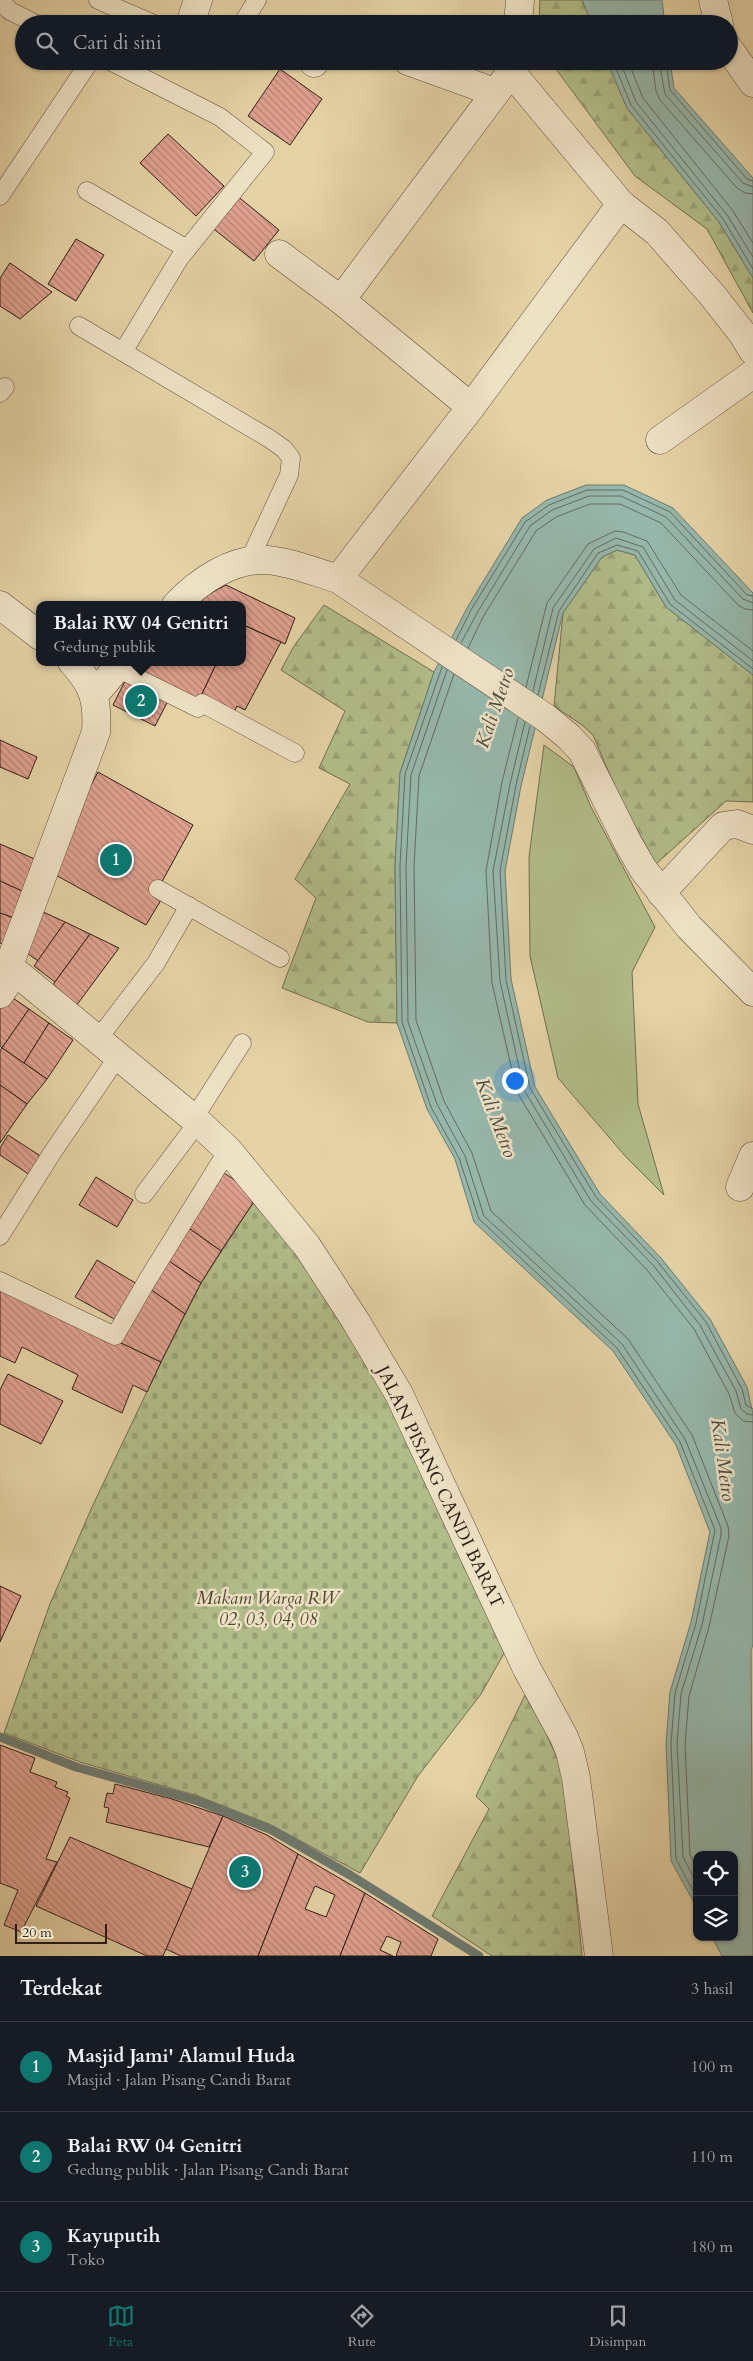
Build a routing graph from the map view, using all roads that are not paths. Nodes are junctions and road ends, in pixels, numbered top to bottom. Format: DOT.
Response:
graph roads {
  1 [pos="98,0"];
  2 [pos="198,0"];
  3 [pos="256,0"];
  4 [pos="520,0"];
  5 [pos="713,0"];
  6 [pos="11,4"];
  7 [pos="25,15"];
  8 [pos="133,15"];
  9 [pos="193,15"];
  10 [pos="247,15"];
  11 [pos="519,15"];
  12 [pos="717,15"];
  13 [pos="738,62"];
  14 [pos="84,70"];
  15 [pos="128,70"];
  16 [pos="433,70"];
  17 [pos="509,70"];
  18 [pos="515,70"];
  19 [pos="753,83"];
  20 [pos="494,92"];
  21 [pos="87,191"];
  22 [pos="0,196"];
  23 [pos="621,204"];
  24 [pos="188,249"];
  25 [pos="279,254"];
  26 [pos="341,300"];
  27 [pos="80,326"];
  28 [pos="753,351"];
  29 [pos="123,352"];
  30 [pos="753,374"];
  31 [pos="470,407"];
  32 [pos="660,440"];
  33 [pos="249,562"];
  34 [pos="338,578"];
  35 [pos="180,601"];
  36 [pos="0,605"];
  37 [pos="36,633"];
  38 [pos="75,666"];
  39 [pos="118,666"];
  40 [pos="121,666"];
  41 [pos="94,695"];
  42 [pos="295,753"];
  43 [pos="753,830"];
  44 [pos="158,889"];
  45 [pos="661,894"];
  46 [pos="189,906"];
  47 [pos="280,958"];
  48 [pos="7,983"];
  49 [pos="753,992"];
  50 [pos="242,1043"];
  51 [pos="108,1047"];
  52 [pos="196,1120"];
  53 [pos="228,1150"];
  54 [pos="753,1156"];
  55 [pos="740,1187"];
  56 [pos="144,1194"];
  57 [pos="0,1236"];
  58 [pos="0,1281"];
  59 [pos="599,1956"];
  1 -- 8 [label="lane"];
  2 -- 9 [label="street"];
  3 -- 10 [label="lane"];
  4 -- 11 [label="street"];
  5 -- 12 [label="street"];
  6 -- 7 [label="lane"];
  13 -- 19 [label="street"];
  14 -- 22 [label="lane"];
  15 -- 24 [label="lane"];
  16 -- 20 [label="street"];
  17 -- 20 [label="street"];
  18 -- 23 [label="street"];
  20 -- 26 [label="street"];
  21 -- 24 [label="lane"];
  23 -- 28 [label="street"];
  23 -- 31 [label="street"];
  24 -- 29 [label="lane"];
  25 -- 26 [label="street"];
  26 -- 31 [label="street"];
  27 -- 29 [label="lane"];
  29 -- 33 [label="lane"];
  30 -- 32 [label="street"];
  31 -- 34 [label="street"];
  33 -- 34 [label="street"];
  33 -- 35 [label="street"];
  34 -- 45 [label="street"];
  36 -- 37 [label="street"];
  38 -- 41 [label="street, JALAN PISANG CANDI BARAT"];
  39 -- 41 [label="street"];
  40 -- 42 [label="lane"];
  41 -- 48 [label="street, JALAN PISANG CANDI BARAT"];
  43 -- 45 [label="street"];
  44 -- 46 [label="lane"];
  45 -- 49 [label="street"];
  46 -- 47 [label="lane"];
  46 -- 51 [label="lane"];
  48 -- 51 [label="street, JALAN PISANG CANDI BARAT"];
  50 -- 52 [label="lane"];
  51 -- 52 [label="street, JALAN PISANG CANDI BARAT"];
  51 -- 57 [label="lane"];
  52 -- 53 [label="street, JALAN PISANG CANDI BARAT"];
  52 -- 56 [label="lane"];
  53 -- 58 [label="lane"];
  53 -- 59 [label="street, JALAN PISANG CANDI BARAT"];
  54 -- 55 [label="street"];
}
